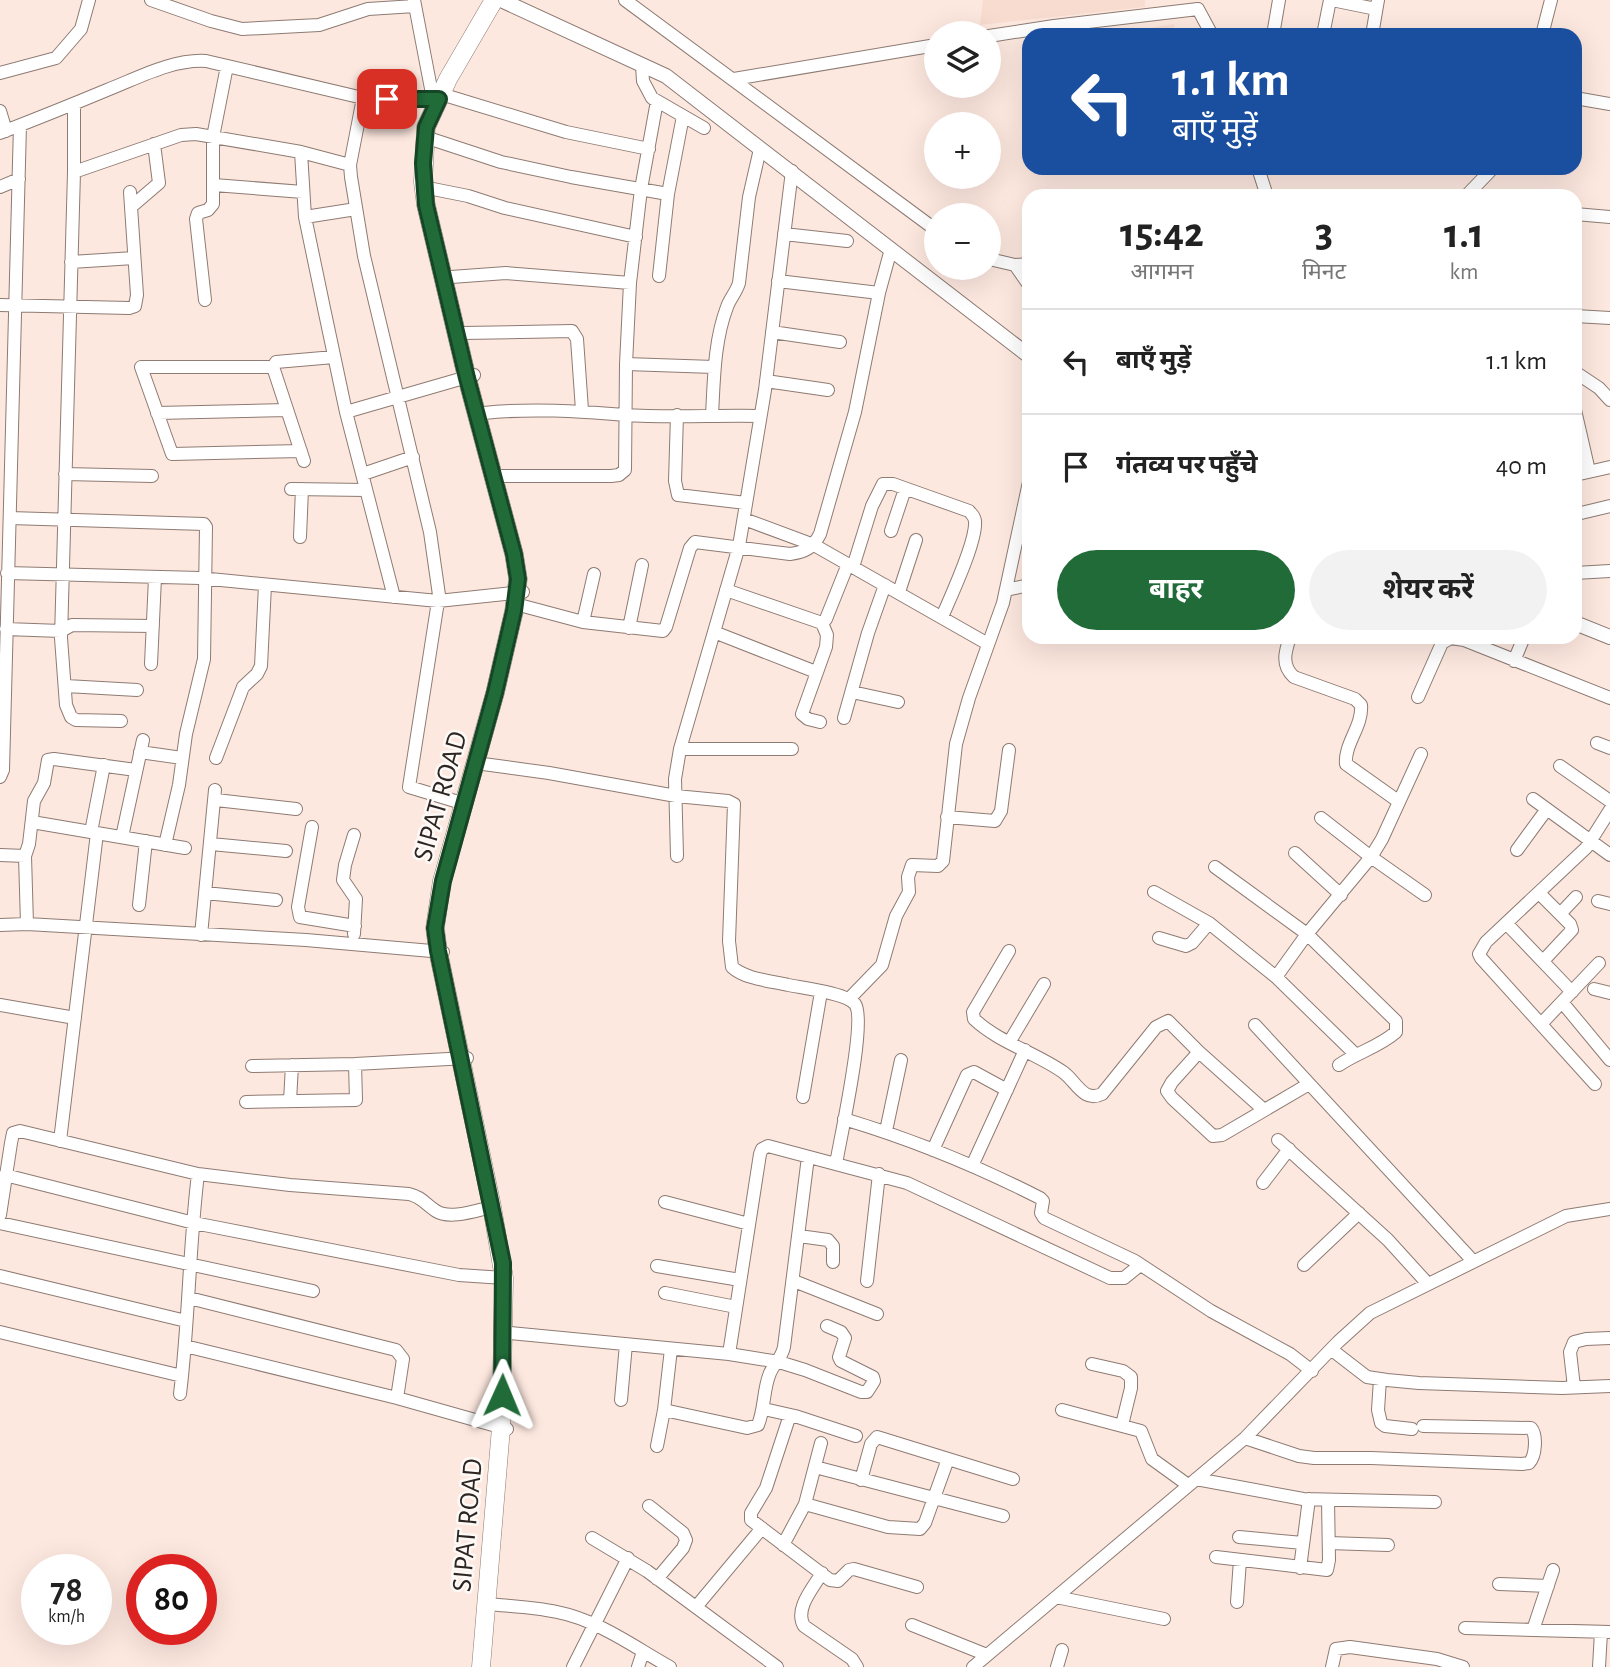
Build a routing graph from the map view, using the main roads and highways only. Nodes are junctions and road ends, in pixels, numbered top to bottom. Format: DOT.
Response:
graph roads {
  1 [pos="494,0"];
  2 [pos="501,0"];
  3 [pos="427,188"];
  4 [pos="1022,351"];
  5 [pos="471,377"];
  6 [pos="521,597"];
  7 [pos="1582,626"];
  8 [pos="1610,637"];
  9 [pos="480,764"];
  10 [pos="441,951"];
  11 [pos="463,1059"];
  12 [pos="504,1428"];
  13 [pos="491,1605"];
  14 [pos="481,1667"];
  15 [pos="489,1667"];
  1 -- 3 [label="highway, SIPAT ROAD"];
  2 -- 4 [label="main road"];
  3 -- 5 [label="highway, SIPAT ROAD"];
  3 -- 5 [label="highway, SIPAT ROAD"];
  5 -- 6 [label="highway, SIPAT ROAD"];
  5 -- 6 [label="highway, SIPAT ROAD"];
  6 -- 9 [label="highway, SIPAT ROAD"];
  7 -- 8 [label="main road"];
  9 -- 10 [label="highway, SIPAT ROAD"];
  9 -- 10 [label="highway, SIPAT ROAD"];
  10 -- 11 [label="highway, SIPAT ROAD"];
  11 -- 12 [label="highway, SIPAT ROAD"];
  11 -- 12 [label="highway, SIPAT ROAD"];
  12 -- 13 [label="highway, SIPAT ROAD"];
  13 -- 14 [label="highway, SIPAT ROAD"];
  13 -- 15 [label="highway, SIPAT ROAD"];
}
